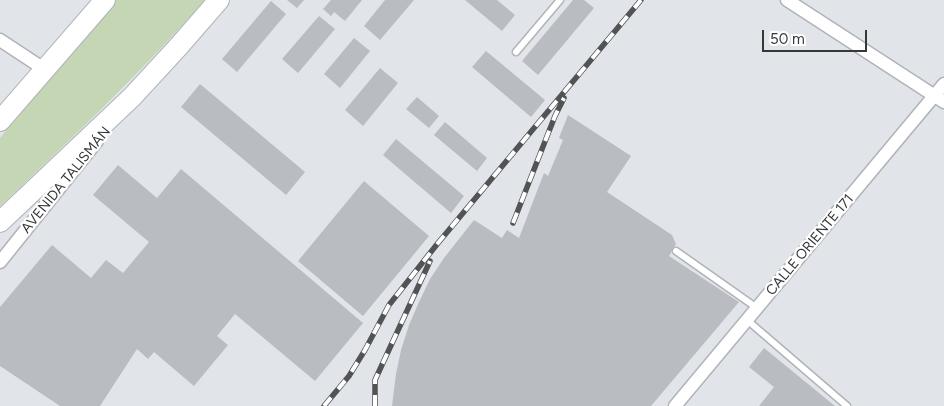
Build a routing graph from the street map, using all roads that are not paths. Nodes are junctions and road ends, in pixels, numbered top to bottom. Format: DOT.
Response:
graph roads {
  1 [pos="105,0"];
  2 [pos="219,0"];
  3 [pos="560,0"];
  4 [pos="787,0"];
  5 [pos="0,40"];
  6 [pos="516,52"];
  7 [pos="44,69"];
  8 [pos="944,84"];
  9 [pos="132,97"];
  10 [pos="939,99"];
  11 [pos="0,121"];
  12 [pos="0,222"];
  13 [pos="676,251"];
  14 [pos="0,262"];
  15 [pos="757,308"];
  16 [pos="747,320"];
  17 [pos="674,406"];
  18 [pos="847,406"];
  1 -- 7 [label="main road"];
  2 -- 9 [label="main road, AVENIDA TALISMÁN"];
  3 -- 6 [label="lane"];
  4 -- 10 [label="street"];
  5 -- 7 [label="street"];
  7 -- 11 [label="main road"];
  8 -- 10 [label="street, CALLE ORIENTE 171"];
  9 -- 12 [label="main road, AVENIDA TALISMÁN"];
  9 -- 14 [label="street, AVENIDA TALISMÁN"];
  10 -- 15 [label="street, CALLE ORIENTE 171"];
  13 -- 15 [label="lane"];
  15 -- 16 [label="street, CALLE ORIENTE 171"];
  16 -- 17 [label="street, CALLE ORIENTE 171"];
  16 -- 18 [label="lane"];
}
